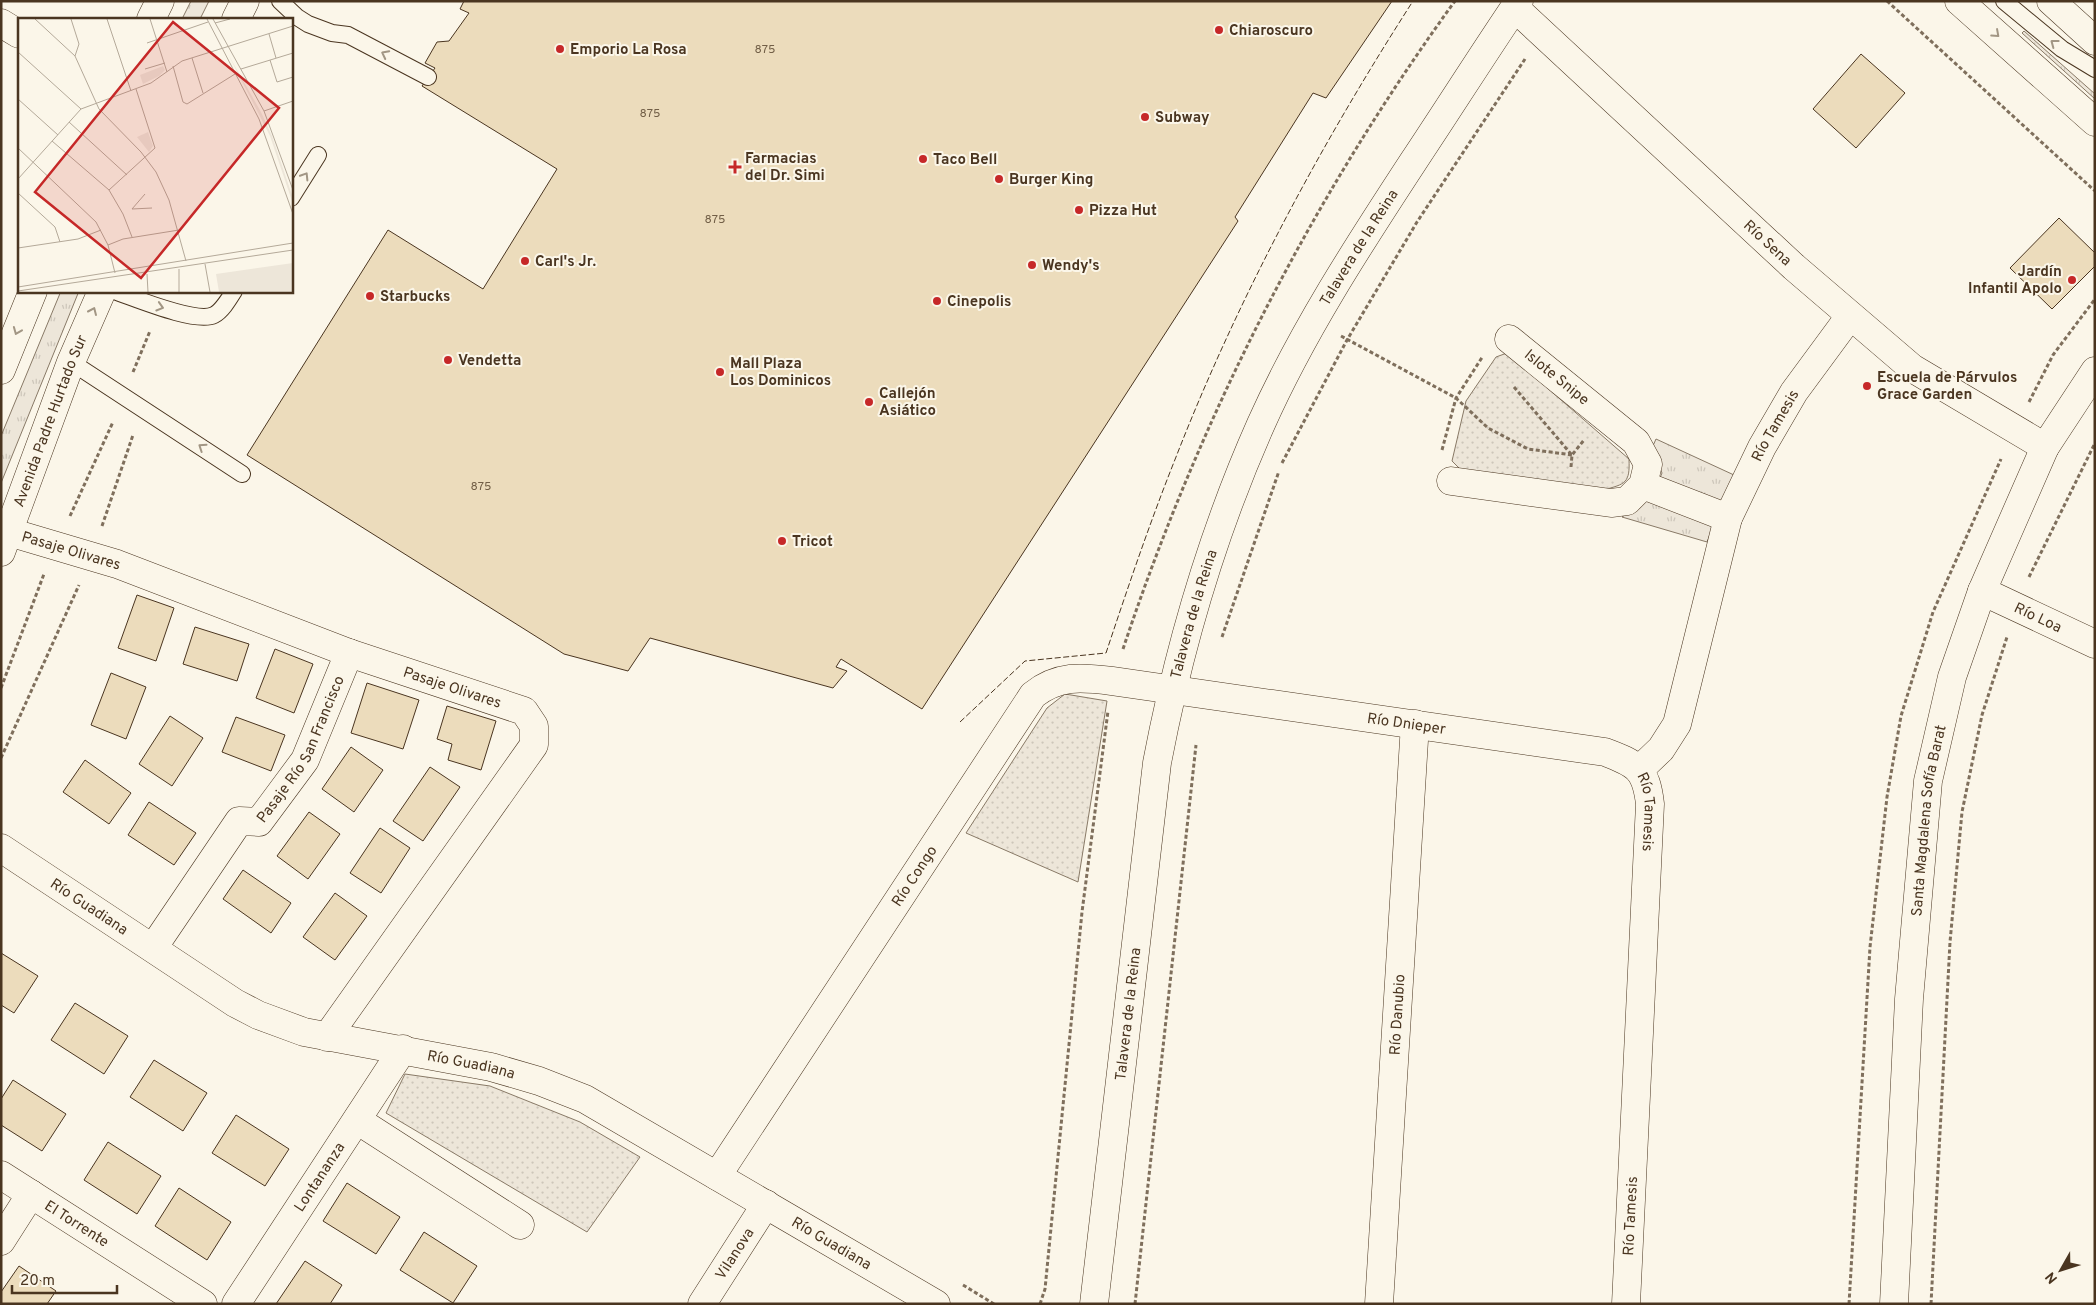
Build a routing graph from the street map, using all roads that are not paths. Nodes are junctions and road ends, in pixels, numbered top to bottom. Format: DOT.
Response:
graph roads {
  1 [pos="160,1"];
  2 [pos="245,1"];
  3 [pos="280,1"];
  4 [pos="1959,1"];
  5 [pos="2004,1"];
  6 [pos="2051,1"];
  7 [pos="1517,4"];
  8 [pos="152,18"];
  9 [pos="236,18"];
  10 [pos="1,23"];
  11 [pos="18,33"];
  12 [pos="2095,41"];
  13 [pos="2095,69"];
  14 [pos="428,77"];
  15 [pos="2095,122"];
  16 [pos="318,155"];
  17 [pos="292,196"];
  18 [pos="33,292"];
  19 [pos="102,292"];
  20 [pos="117,292"];
  21 [pos="233,292"];
  22 [pos="1850,316"];
  23 [pos="1509,339"];
  24 [pos="71,362"];
  25 [pos="1,370"];
  26 [pos="2095,371"];
  27 [pos="2045,447"];
  28 [pos="242,474"];
  29 [pos="1451,481"];
  30 [pos="1643,485"];
  31 [pos="1728,518"];
  32 [pos="5,542"];
  33 [pos="1982,591"];
  34 [pos="2095,644"];
  35 [pos="349,653"];
  36 [pos="1171,690"];
  37 [pos="1415,724"];
  38 [pos="1639,770"];
  39 [pos="1,848"];
  40 [pos="153,948"];
  41 [pos="327,1037"];
  42 [pos="403,1049"];
  43 [pos="357,1120"];
  44 [pos="1,1175"];
  45 [pos="717,1176"];
  46 [pos="31,1194"];
  47 [pos="766,1204"];
  48 [pos="520,1225"];
  49 [pos="1,1241"];
  50 [pos="203,1304"];
  51 [pos="236,1304"];
  52 [pos="702,1304"];
  53 [pos="936,1304"];
  54 [pos="1094,1304"];
  55 [pos="1379,1304"];
  56 [pos="1626,1304"];
  57 [pos="1894,1304"];
  1 -- 8 [label="street"];
  2 -- 9 [label="street"];
  14 -- 3 [label="lane, one-way"];
  4 -- 15 [label="street, one-way"];
  13 -- 5 [label="lane, one-way"];
  6 -- 12 [label="street"];
  7 -- 22 [label="street, Río Sena"];
  7 -- 36 [label="street, Talavera de la Reina"];
  10 -- 11 [label="street"];
  17 -- 16 [label="lane, one-way"];
  18 -- 25 [label="street, one-way"];
  24 -- 19 [label="street, Avenida Padre Hurtado Sur, one-way"];
  20 -- 21 [label="lane, one-way"];
  22 -- 27 [label="street, Río Sena"];
  22 -- 31 [label="street, Río Tamesis"];
  23 -- 30 [label="street, Islote Snipe"];
  28 -- 24 [label="lane, one-way"];
  24 -- 32 [label="street, Avenida Padre Hurtado Sur"];
  26 -- 27 [label="street, Santa Magdalena Sofía Barat"];
  27 -- 33 [label="street, Santa Magdalena Sofía Barat"];
  29 -- 30 [label="street"];
  30 -- 31 [label="street"];
  31 -- 38 [label="street, Río Tamesis"];
  32 -- 35 [label="street, Pasaje Olivares"];
  33 -- 34 [label="street, Río Loa"];
  33 -- 57 [label="street, Santa Magdalena Sofía Barat"];
  35 -- 40 [label="street, Pasaje Río San Francisco"];
  35 -- 41 [label="street, Pasaje Olivares"];
  36 -- 37 [label="street, Río Dnieper"];
  36 -- 45 [label="street, Río Congo"];
  36 -- 54 [label="street, Talavera de la Reina"];
  37 -- 38 [label="street, Río Dnieper"];
  37 -- 55 [label="street, Río Danubio"];
  38 -- 56 [label="street, Río Tamesis"];
  39 -- 40 [label="street, Río Guadiana"];
  40 -- 41 [label="street, Río Guadiana"];
  41 -- 42 [label="street, Río Guadiana"];
  42 -- 43 [label="street, Lontananza"];
  42 -- 45 [label="street, Río Guadiana"];
  43 -- 48 [label="street"];
  43 -- 51 [label="street, Lontananza"];
  44 -- 46 [label="street, El Torrente"];
  45 -- 47 [label="street, Río Guadiana"];
  46 -- 49 [label="street"];
  46 -- 50 [label="street, El Torrente"];
  47 -- 52 [label="street, Vilanova"];
  47 -- 53 [label="street, Río Guadiana"];
}
